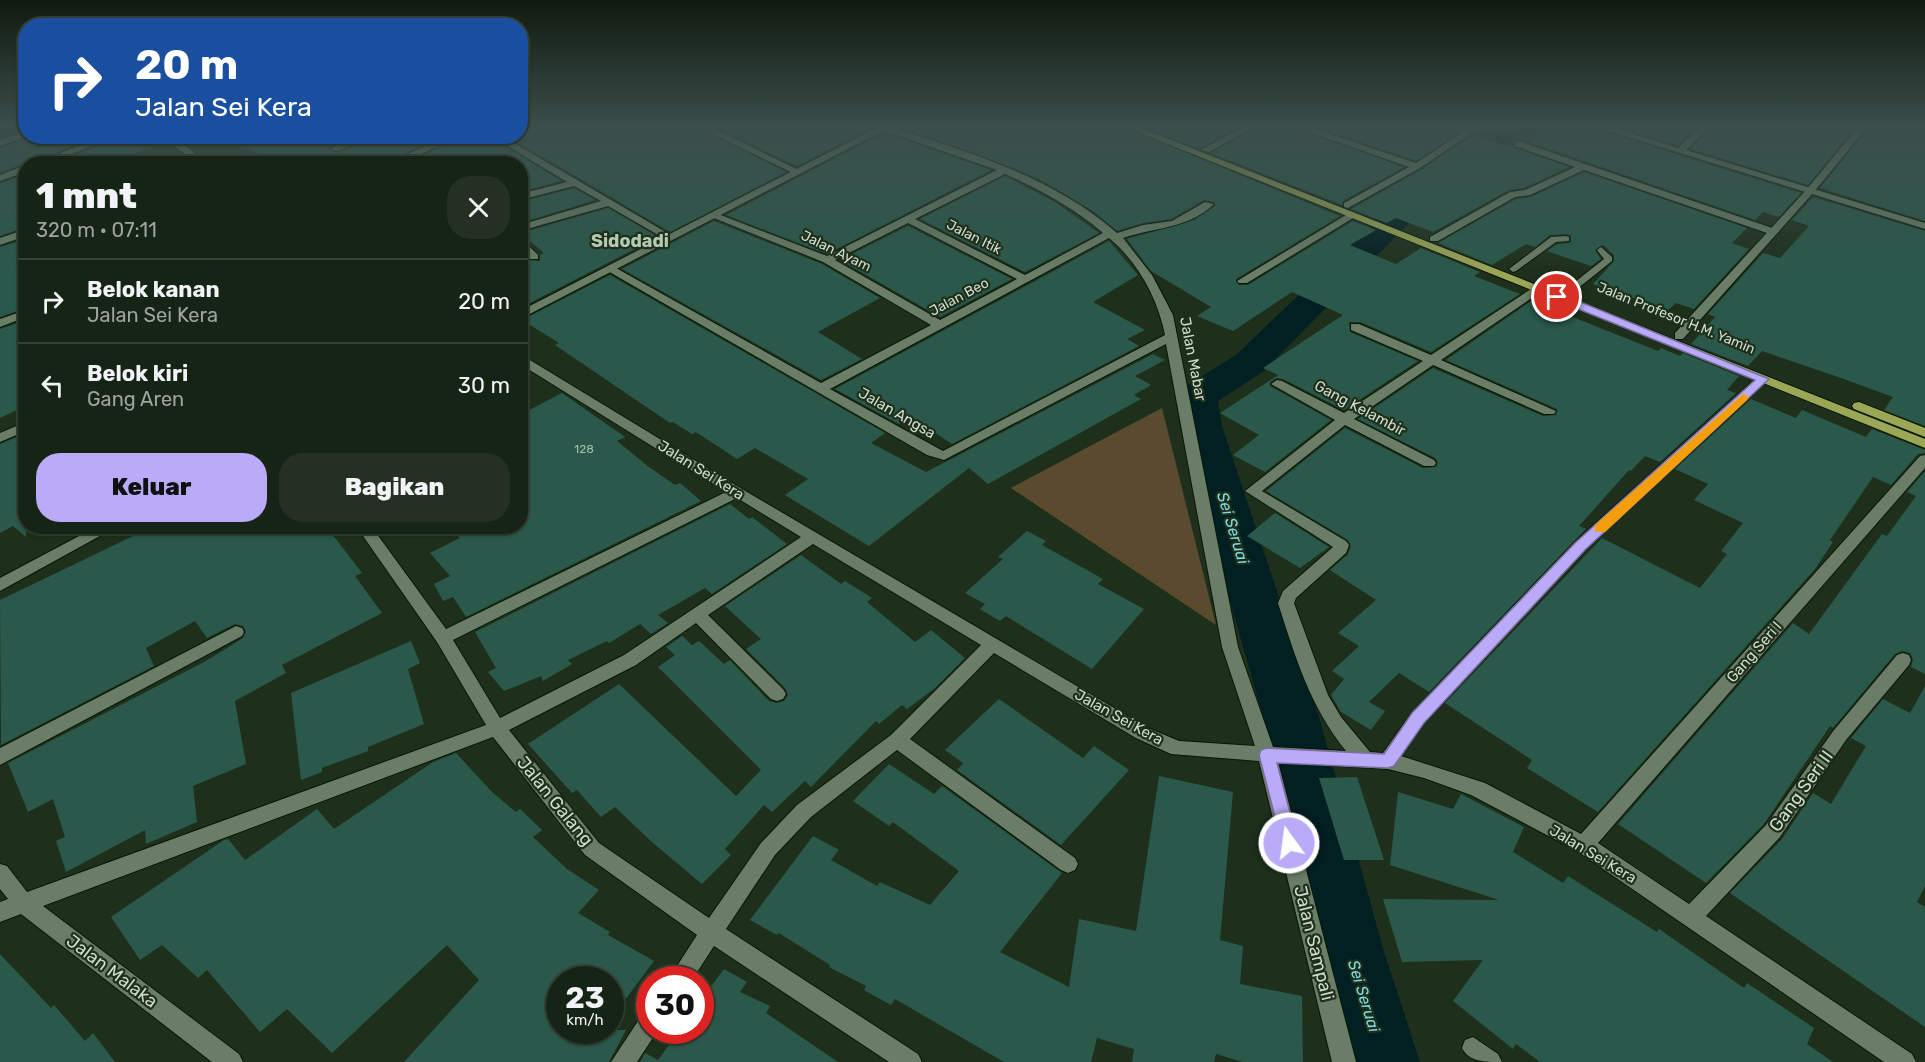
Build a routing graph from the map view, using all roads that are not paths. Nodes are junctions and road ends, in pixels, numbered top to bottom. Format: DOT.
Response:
graph roads {
  1 [pos="565,176"];
  2 [pos="791,176"];
  3 [pos="994,176"];
  4 [pos="1020,176"];
  5 [pos="1259,176"];
  6 [pos="1268,176"];
  7 [pos="1403,176"];
  8 [pos="1564,176"];
  9 [pos="1612,176"];
  10 [pos="1760,176"];
  11 [pos="1823,176"];
  12 [pos="576,182"];
  13 [pos="1810,191"];
  14 [pos="528,195"];
  15 [pos="610,202"];
  16 [pos="1209,204"];
  17 [pos="1351,210"];
  18 [pos="714,216"];
  19 [pos="909,220"];
  20 [pos="528,226"];
  21 [pos="1925,226"];
  22 [pos="1774,232"];
  23 [pos="1409,233"];
  24 [pos="18,235"];
  25 [pos="1113,235"];
  26 [pos="671,238"];
  27 [pos="1566,238"];
  28 [pos="1434,239"];
  29 [pos="0,242"];
  30 [pos="528,249"];
  31 [pos="1601,250"];
  32 [pos="534,256"];
  33 [pos="827,260"];
  34 [pos="1513,269"];
  35 [pos="612,270"];
  36 [pos="1025,279"];
  37 [pos="1242,281"];
  38 [pos="1538,289"];
  39 [pos="1569,291"];
  40 [pos="528,312"];
  41 [pos="18,316"];
  42 [pos="0,323"];
  43 [pos="938,324"];
  44 [pos="1355,327"];
  45 [pos="1171,338"];
  46 [pos="1677,339"];
  47 [pos="1433,360"];
  48 [pos="528,363"];
  49 [pos="1763,379"];
  50 [pos="1277,384"];
  51 [pos="822,388"];
  52 [pos="1549,411"];
  53 [pos="1346,418"];
  54 [pos="18,430"];
  55 [pos="1925,433"];
  56 [pos="0,438"];
  57 [pos="1925,444"];
  58 [pos="1925,459"];
  59 [pos="1429,463"];
  60 [pos="737,492"];
  61 [pos="96,534"];
  62 [pos="369,534"];
  63 [pos="812,537"];
  64 [pos="0,585"];
  65 [pos="698,615"];
  66 [pos="236,632"];
  67 [pos="442,638"];
  68 [pos="992,644"];
  69 [pos="1903,660"];
  70 [pos="777,694"];
  71 [pos="496,728"];
  72 [pos="897,740"];
  73 [pos="1272,756"];
  74 [pos="0,757"];
  75 [pos="1359,760"];
  76 [pos="1388,761"];
  77 [pos="1584,845"];
  78 [pos="1068,864"];
  79 [pos="0,873"];
  80 [pos="22,903"];
  81 [pos="0,912"];
  82 [pos="1692,916"];
  83 [pos="711,932"];
  84 [pos="688,966"];
  85 [pos="636,1043"];
  86 [pos="231,1062"];
  87 [pos="623,1062"];
  88 [pos="910,1062"];
  89 [pos="1344,1062"];
  90 [pos="1904,1062"];
  1 -- 12 [label="street"];
  2 -- 18 [label="street"];
  3 -- 19 [label="street"];
  4 -- 25 [label="street, Jalan Mabar"];
  5 -- 17 [label="main road, Jalan Profesor H.M. Yamin"];
  6 -- 17 [label="main road, Jalan Profesor H.M. Yamin"];
  7 -- 17 [label="street"];
  8 -- 28 [label="street"];
  9 -- 22 [label="street"];
  10 -- 13 [label="street"];
  11 -- 13 [label="street"];
  12 -- 14 [label="street"];
  12 -- 15 [label="street"];
  13 -- 21 [label="street"];
  13 -- 22 [label="street"];
  15 -- 20 [label="street"];
  15 -- 26 [label="street"];
  16 -- 25 [label="street, Jalan Beo"];
  17 -- 23 [label="main road, Jalan Profesor H.M. Yamin"];
  17 -- 37 [label="street"];
  18 -- 26 [label="street"];
  18 -- 33 [label="street, Jalan Ayam"];
  19 -- 33 [label="street"];
  19 -- 36 [label="street, Jalan Itik"];
  22 -- 46 [label="street"];
  23 -- 28 [label="main road, Jalan Profesor H.M. Yamin"];
  23 -- 38 [label="main road, Jalan Profesor H.M. Yamin"];
  24 -- 29 [label="street"];
  25 -- 36 [label="street, Jalan Beo"];
  25 -- 45 [label="street, Jalan Mabar"];
  26 -- 35 [label="street"];
  27 -- 34 [label="lane"];
  28 -- 34 [label="main road, Jalan Profesor H.M. Yamin"];
  30 -- 32 [label="street"];
  31 -- 39 [label="lane"];
  33 -- 43 [label="street, Jalan Ayam"];
  34 -- 39 [label="main road, Jalan Profesor H.M. Yamin"];
  35 -- 40 [label="street"];
  35 -- 51 [label="street, Jalan Angsa"];
  36 -- 43 [label="street, Jalan Beo"];
  38 -- 46 [label="main road, Jalan Profesor H.M. Yamin"];
  38 -- 47 [label="street"];
  39 -- 46 [label="main road, Jalan Profesor H.M. Yamin"];
  41 -- 42 [label="street"];
  43 -- 51 [label="street, Jalan Beo"];
  44 -- 47 [label="street"];
  45 -- 51 [label="street, Jalan Angsa"];
  45 -- 73 [label="street, Jalan Mabar"];
  46 -- 49 [label="main road, Jalan Profesor H.M. Yamin"];
  46 -- 55 [label="main road, Jalan Profesor H.M. Yamin"];
  47 -- 52 [label="street"];
  47 -- 53 [label="street"];
  48 -- 60 [label="street, Jalan Sei Kera"];
  49 -- 57 [label="main road, Jalan Profesor H.M. Yamin"];
  49 -- 76 [label="street"];
  50 -- 53 [label="street, Gang Kelambir"];
  53 -- 59 [label="street, Gang Kelambir"];
  53 -- 75 [label="street"];
  54 -- 56 [label="street"];
  58 -- 77 [label="street, Gang Seri I"];
  60 -- 63 [label="street, Jalan Sei Kera"];
  60 -- 67 [label="street"];
  61 -- 64 [label="street"];
  62 -- 67 [label="street, Jalan Galang"];
  63 -- 65 [label="street"];
  63 -- 68 [label="street, Jalan Sei Kera"];
  65 -- 70 [label="street"];
  65 -- 71 [label="street"];
  66 -- 74 [label="street"];
  67 -- 71 [label="street, Jalan Galang"];
  68 -- 72 [label="street"];
  68 -- 73 [label="street, Jalan Sei Kera"];
  69 -- 82 [label="street, Gang Seri II"];
  71 -- 80 [label="street"];
  71 -- 83 [label="street, Jalan Galang"];
  72 -- 78 [label="street"];
  72 -- 83 [label="street"];
  73 -- 75 [label="street, Jalan Sei Kera"];
  73 -- 89 [label="street, Jalan Sampali"];
  75 -- 76 [label="street, Jalan Sei Kera"];
  76 -- 77 [label="street, Jalan Sei Kera"];
  77 -- 82 [label="street, Jalan Sei Kera"];
  79 -- 80 [label="street, Jalan Malaka"];
  80 -- 81 [label="street"];
  80 -- 86 [label="street, Jalan Malaka"];
  82 -- 90 [label="street, Jalan Sei Kera"];
  83 -- 84 [label="street"];
  83 -- 88 [label="street, Jalan Galang"];
  85 -- 87 [label="street"];
}
